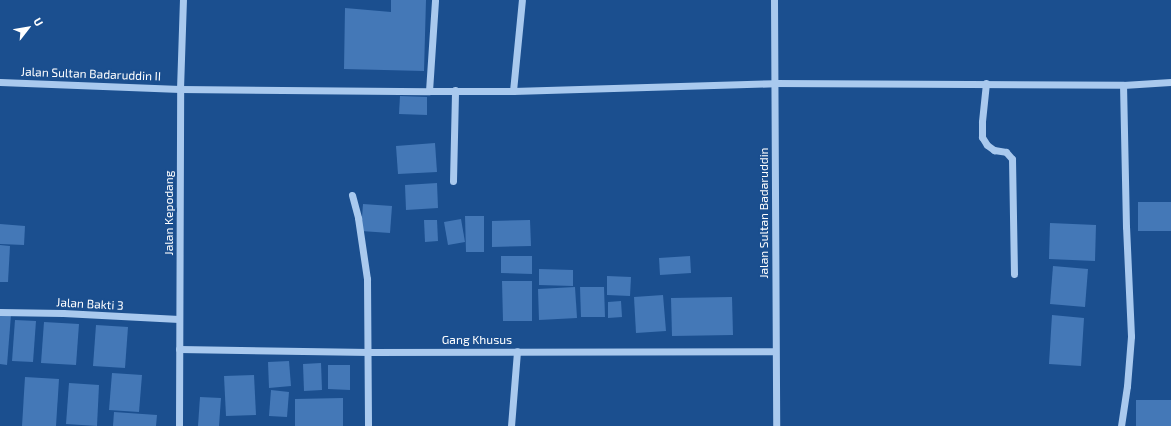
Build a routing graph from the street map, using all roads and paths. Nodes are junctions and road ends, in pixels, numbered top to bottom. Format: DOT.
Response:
graph roads {
  1 [pos="183,0"];
  2 [pos="435,0"];
  3 [pos="522,0"];
  4 [pos="774,0"];
  5 [pos="0,82"];
  6 [pos="1171,82"];
  7 [pos="775,83"];
  8 [pos="986,83"];
  9 [pos="1123,85"];
  10 [pos="180,89"];
  11 [pos="455,90"];
  12 [pos="429,91"];
  13 [pos="513,91"];
  14 [pos="453,181"];
  15 [pos="352,195"];
  16 [pos="1014,274"];
  17 [pos="0,312"];
  18 [pos="179,319"];
  19 [pos="179,350"];
  20 [pos="517,351"];
  21 [pos="775,351"];
  22 [pos="369,352"];
  23 [pos="179,426"];
  24 [pos="368,426"];
  25 [pos="511,426"];
  26 [pos="776,426"];
  27 [pos="1121,426"];
  1 -- 10 [label="street, Jalan Kepodang"];
  2 -- 12 [label="street"];
  3 -- 13 [label="street"];
  4 -- 7 [label="street, Jalan Sultan Badaruddin"];
  5 -- 10 [label="street, Jalan Sultan Badaruddin II"];
  6 -- 9 [label="street, Jalan Sultan Badaruddin II"];
  7 -- 8 [label="street, Jalan Sultan Badaruddin II"];
  7 -- 13 [label="street, Jalan Sultan Badaruddin II"];
  7 -- 21 [label="street, Jalan Sultan Badaruddin"];
  8 -- 9 [label="street, Jalan Sultan Badaruddin II"];
  8 -- 16 [label="street"];
  9 -- 27 [label="street"];
  10 -- 12 [label="street, Jalan Sultan Badaruddin II"];
  10 -- 18 [label="street, Jalan Kepodang"];
  11 -- 12 [label="street, Jalan Sultan Badaruddin II"];
  11 -- 13 [label="street, Jalan Sultan Badaruddin II"];
  11 -- 14 [label="street"];
  15 -- 22 [label="street"];
  17 -- 18 [label="street, Jalan Bakti 3"];
  18 -- 19 [label="street, Jalan Kepodang"];
  19 -- 22 [label="street, Gang Khusus"];
  19 -- 23 [label="street, Jalan Kepodang"];
  20 -- 21 [label="street, Gang Khusus"];
  20 -- 22 [label="street, Gang Khusus"];
  20 -- 25 [label="street"];
  21 -- 26 [label="street, Jalan Sultan Badaruddin"];
  22 -- 24 [label="street"];
}
